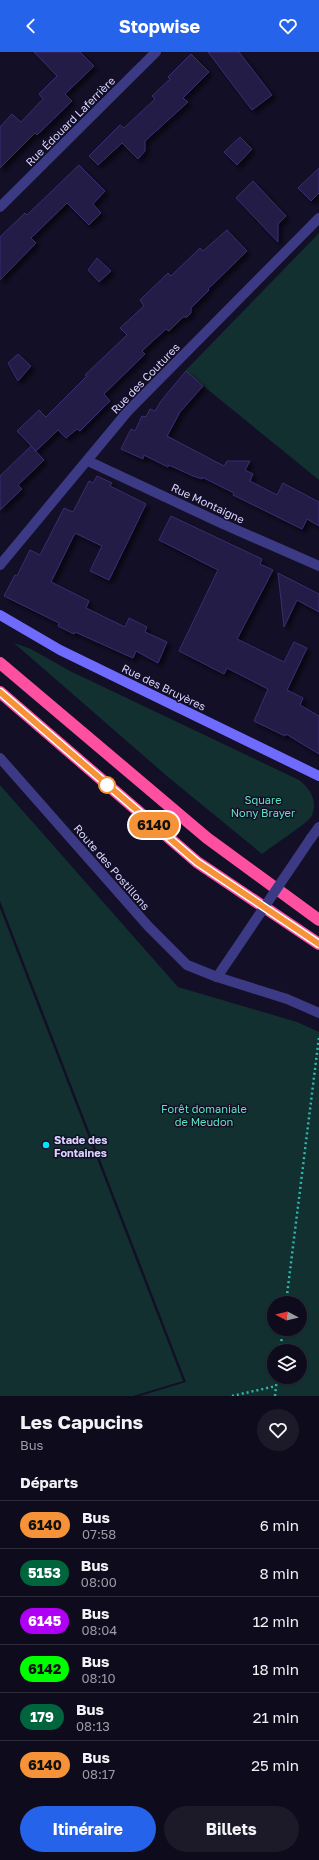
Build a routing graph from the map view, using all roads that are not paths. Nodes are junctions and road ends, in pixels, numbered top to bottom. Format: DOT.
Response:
graph roads {
  1 [pos="156,52"];
  2 [pos="0,207"];
  3 [pos="319,218"];
  4 [pos="88,461"];
  5 [pos="0,565"];
  6 [pos="319,566"];
  7 [pos="0,615"];
  8 [pos="0,662"];
  9 [pos="0,692"];
  10 [pos="0,758"];
  11 [pos="319,776"];
  12 [pos="319,827"];
  13 [pos="319,920"];
  14 [pos="319,944"];
  15 [pos="217,977"];
  16 [pos="319,1013"];
  1 -- 2 [label="street, Rue Édouard Laferrière"];
  3 -- 4 [label="street, Rue des Coutures"];
  4 -- 5 [label="street, Rue des Coutures"];
  4 -- 6 [label="street, Rue Montaigne"];
  7 -- 11 [label="street, Rue des Bruyères"];
  8 -- 13 [label="highway"];
  9 -- 14 [label="highway"];
  10 -- 15 [label="street, Route des Postillons"];
  12 -- 15 [label="street, bridge"];
  15 -- 16 [label="street, Route des Postillons"];
}
